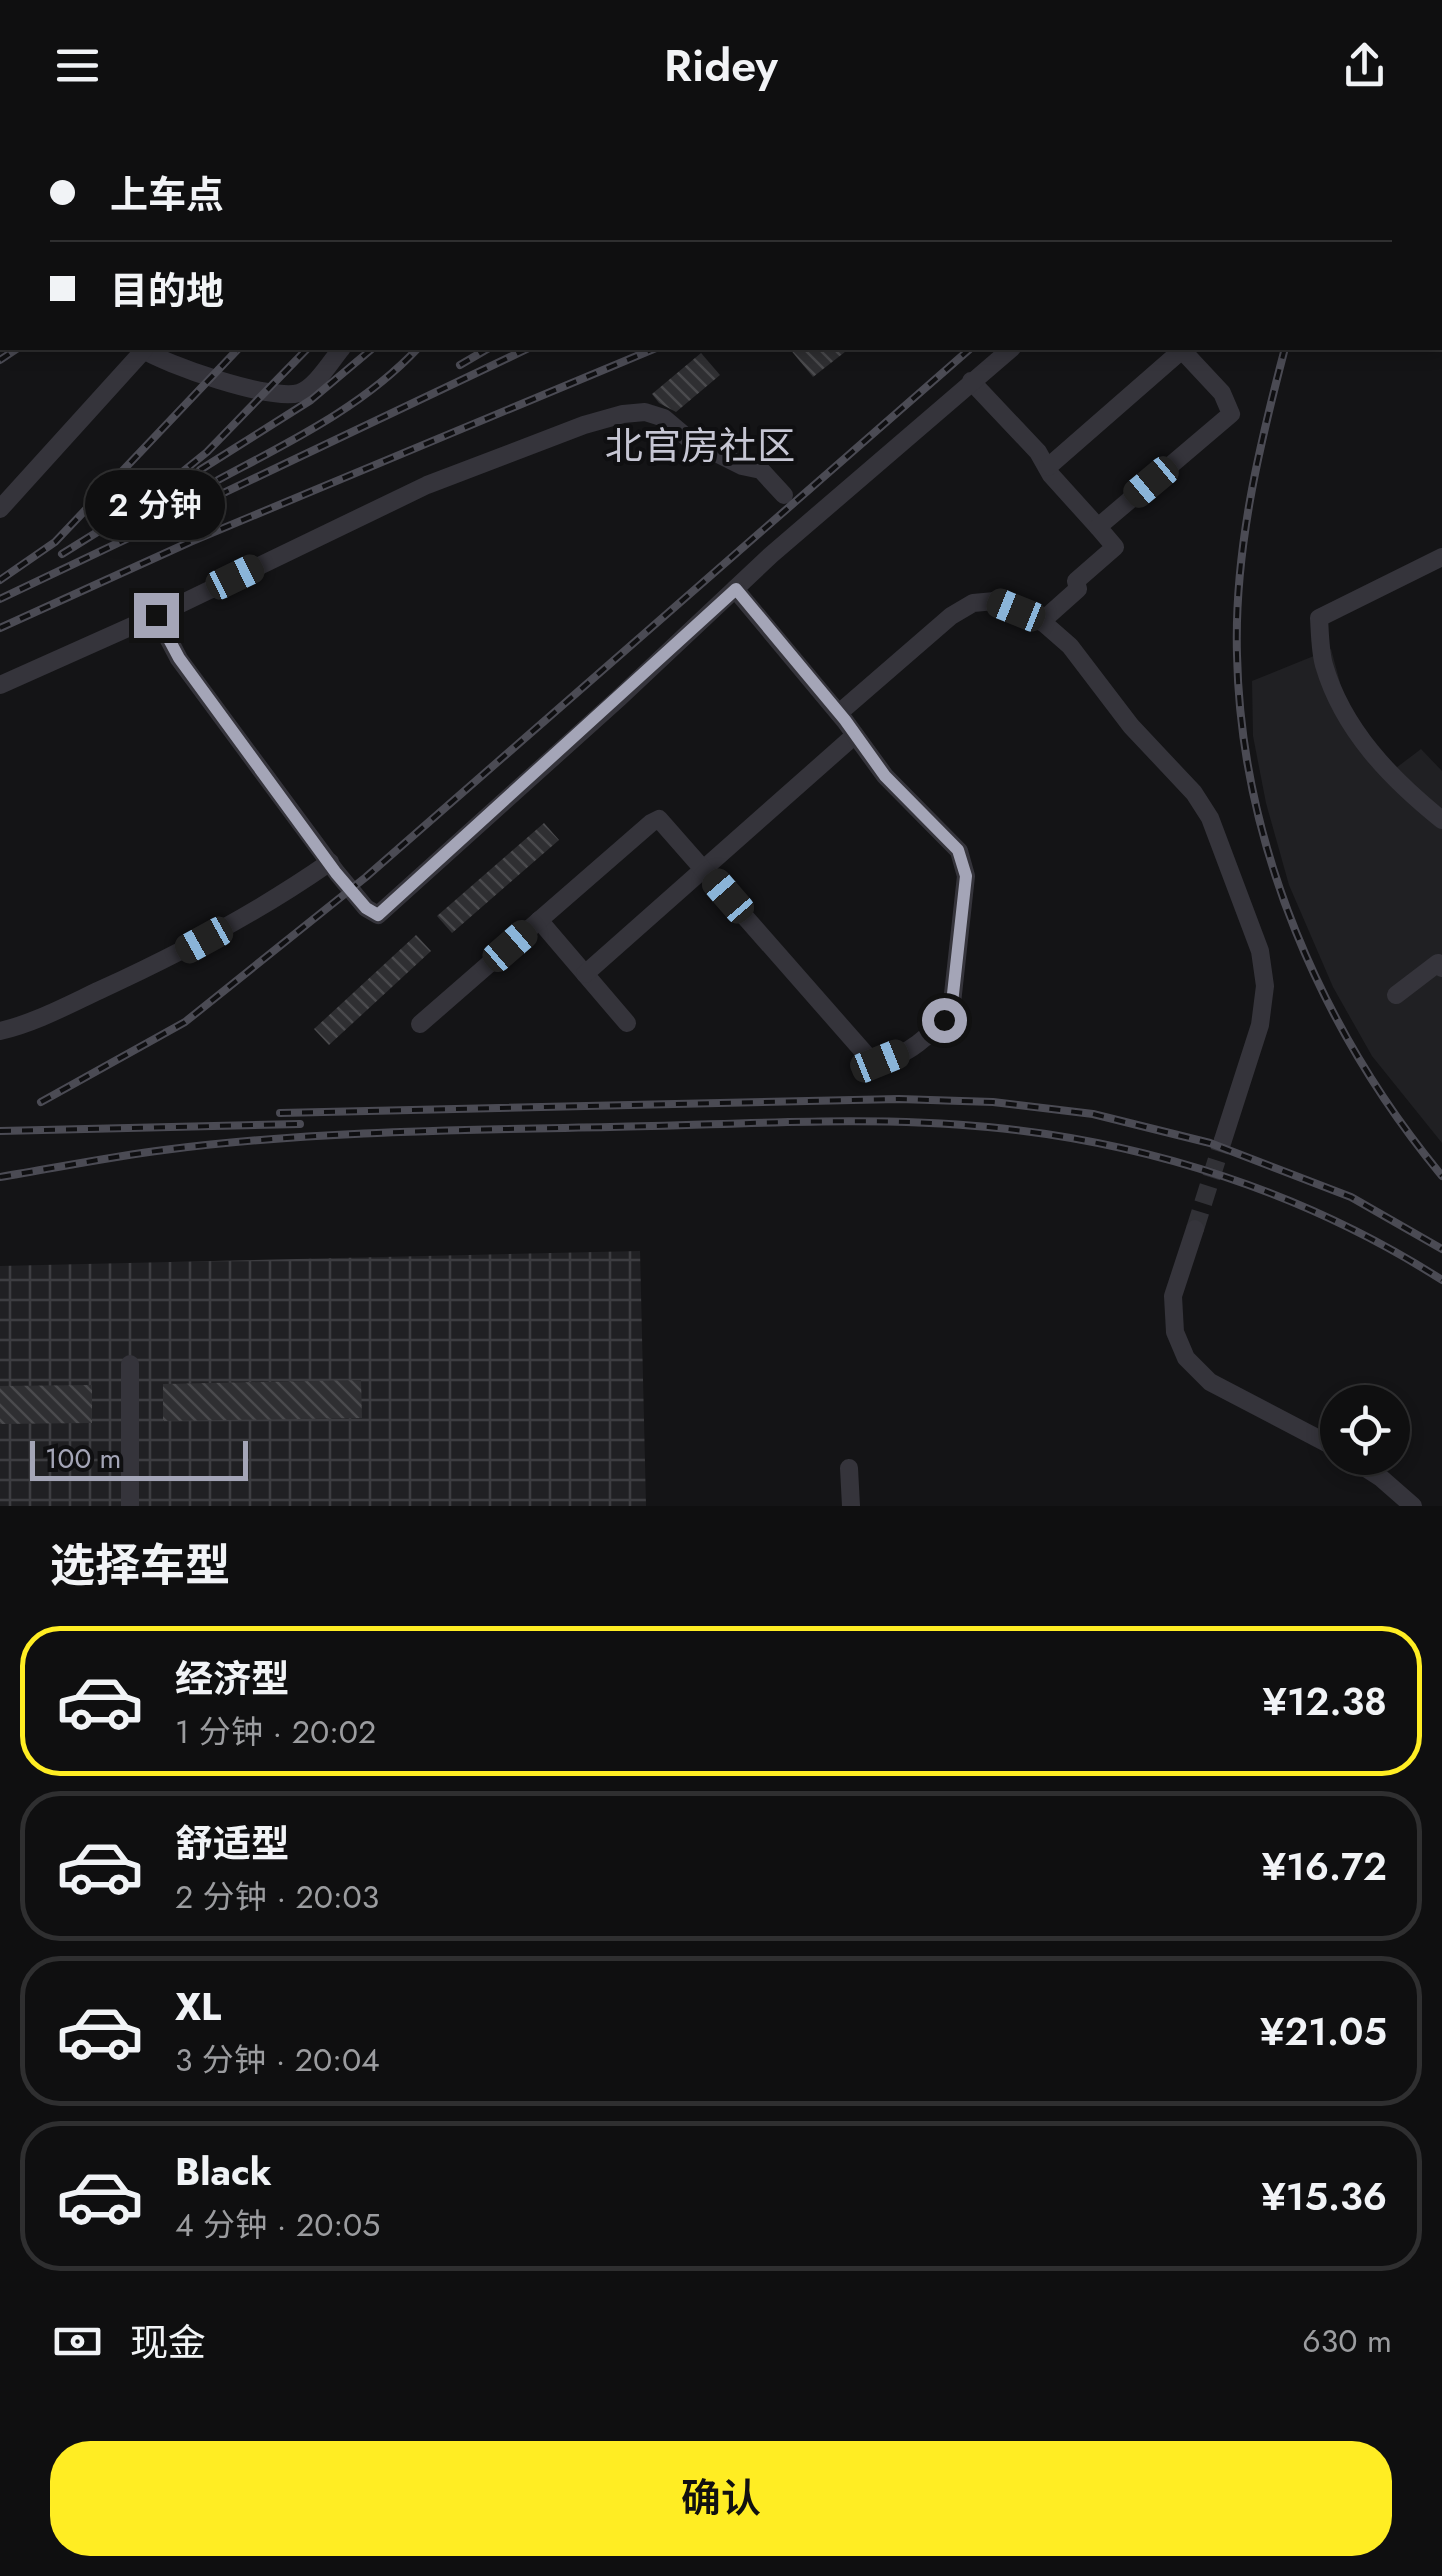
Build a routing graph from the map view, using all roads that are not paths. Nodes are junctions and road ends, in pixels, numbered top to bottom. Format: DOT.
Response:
graph roads {
  1 [pos="141,350"];
  2 [pos="144,350"];
  3 [pos="340,350"];
  4 [pos="1010,350"];
  5 [pos="1179,350"];
  6 [pos="1181,350"];
  7 [pos="971,382"];
  8 [pos="1048,467"];
  9 [pos="784,495"];
  10 [pos="0,509"];
  11 [pos="1098,527"];
  12 [pos="1442,556"];
  13 [pos="736,589"];
  14 [pos="156,615"];
  15 [pos="1042,622"];
  16 [pos="0,685"];
  17 [pos="839,713"];
  18 [pos="855,735"];
  19 [pos="1442,820"];
  20 [pos="333,868"];
  21 [pos="704,869"];
  22 [pos="540,920"];
  23 [pos="1442,968"];
  24 [pos="585,974"];
  25 [pos="1396,995"];
  26 [pos="627,1023"];
  27 [pos="420,1024"];
  28 [pos="0,1031"];
  29 [pos="1223,1140"];
  30 [pos="1195,1229"];
  31 [pos="130,1364"];
  32 [pos="1320,1440"];
  33 [pos="849,1468"];
  34 [pos="1372,1475"];
  35 [pos="130,1506"];
  36 [pos="852,1506"];
  37 [pos="1413,1506"];
  1 -- 10 [label="street"];
  2 -- 3 [label="street"];
  4 -- 7 [label="street"];
  5 -- 8 [label="street"];
  6 -- 11 [label="street"];
  7 -- 8 [label="street"];
  7 -- 13 [label="street"];
  8 -- 11 [label="street"];
  9 -- 14 [label="street"];
  11 -- 15 [label="street"];
  12 -- 19 [label="street"];
  13 -- 17 [label="street"];
  13 -- 20 [label="street"];
  14 -- 16 [label="street"];
  14 -- 20 [label="street"];
  15 -- 17 [label="street"];
  15 -- 29 [label="street"];
  17 -- 18 [label="street"];
  18 -- 21 [label="street"];
  18 -- 21 [label="street"];
  20 -- 28 [label="street"];
  21 -- 22 [label="street"];
  21 -- 24 [label="street"];
  22 -- 24 [label="street"];
  22 -- 27 [label="street"];
  23 -- 25 [label="street"];
  24 -- 26 [label="street"];
  30 -- 32 [label="street"];
  31 -- 35 [label="street"];
  33 -- 36 [label="street"];
  34 -- 37 [label="street"];
}
